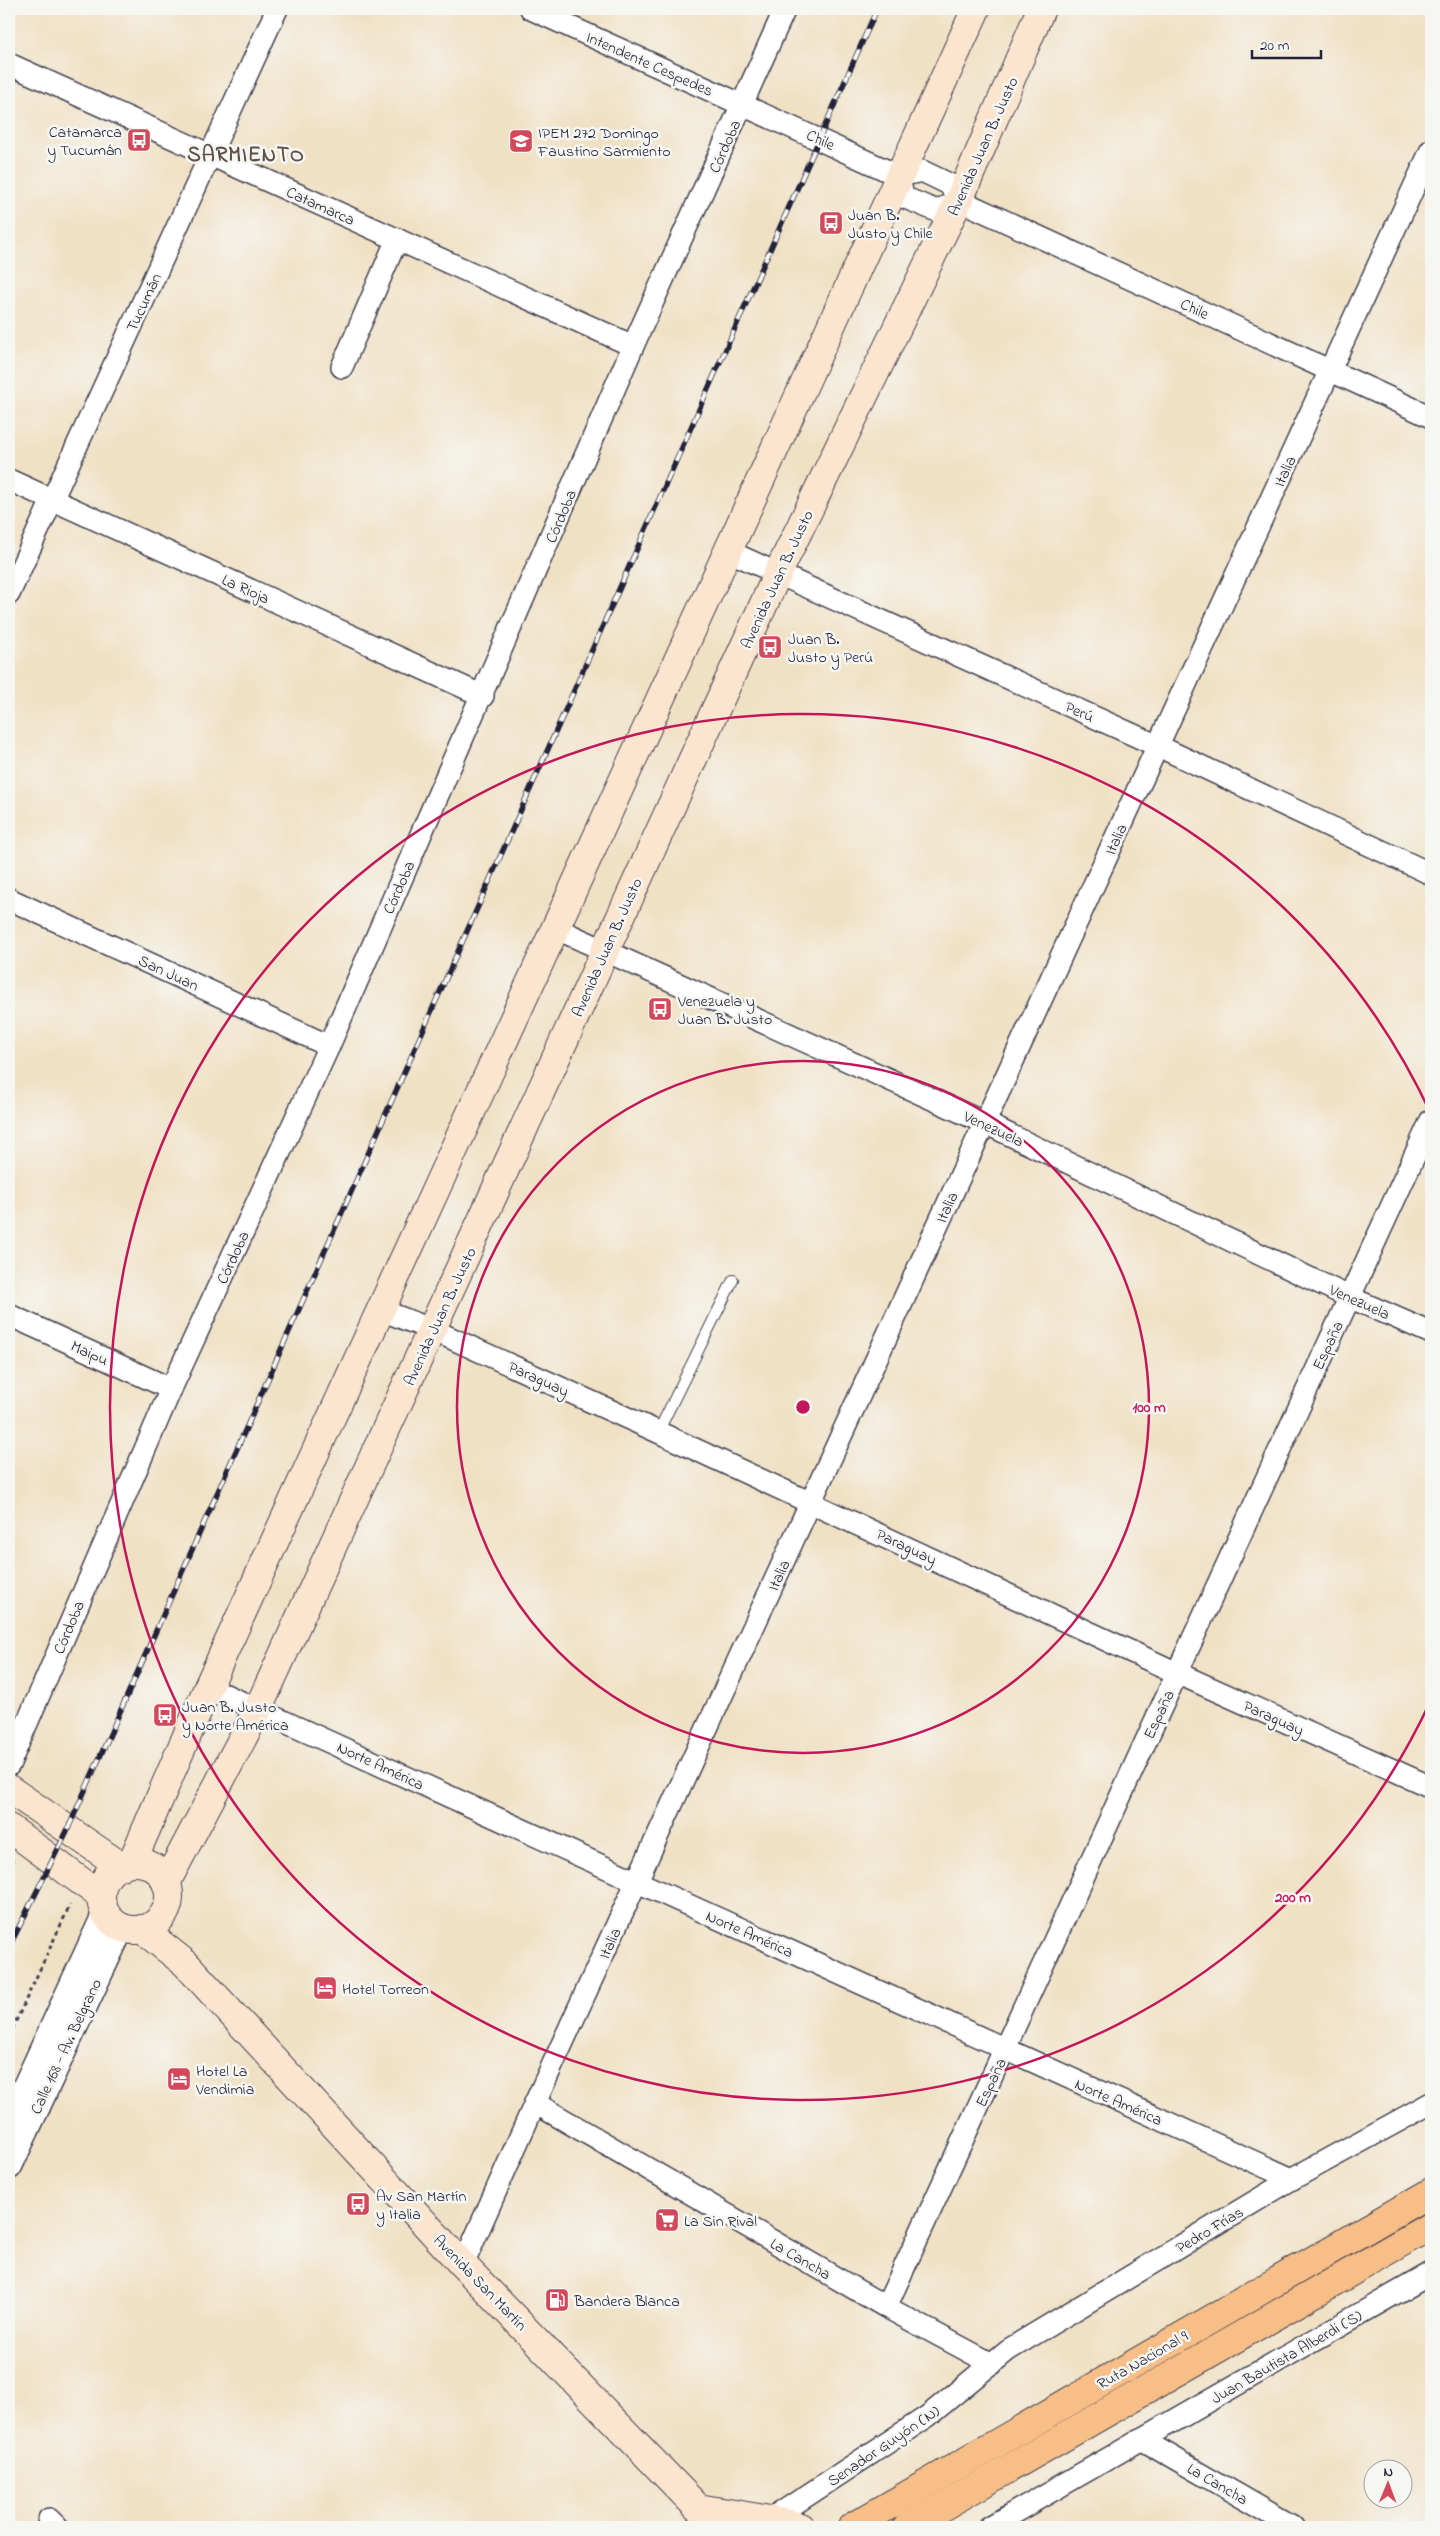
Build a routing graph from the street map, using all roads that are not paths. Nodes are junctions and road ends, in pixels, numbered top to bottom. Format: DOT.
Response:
graph roads {
  1 [pos="277,9"];
  2 [pos="531,9"];
  3 [pos="785,9"];
  4 [pos="976,9"];
  5 [pos="1041,9"];
  6 [pos="9,64"];
  7 [pos="742,105"];
  8 [pos="1431,150"];
  9 [pos="210,155"];
  10 [pos="899,176"];
  11 [pos="958,200"];
  12 [pos="397,239"];
  13 [pos="633,346"];
  14 [pos="342,367"];
  15 [pos="1331,369"];
  16 [pos="1431,417"];
  17 [pos="9,480"];
  18 [pos="52,500"];
  19 [pos="728,551"];
  20 [pos="778,573"];
  21 [pos="9,594"];
  22 [pos="483,696"];
  23 [pos="1158,746"];
  24 [pos="1431,874"];
  25 [pos="9,899"];
  26 [pos="555,928"];
  27 [pos="605,950"];
  28 [pos="329,1046"];
  29 [pos="1431,1120"];
  30 [pos="985,1123"];
  31 [pos="732,1280"];
  32 [pos="1350,1297"];
  33 [pos="380,1310"];
  34 [pos="9,1316"];
  35 [pos="433,1330"];
  36 [pos="1431,1333"];
  37 [pos="171,1389"];
  38 [pos="658,1432"];
  39 [pos="811,1502"];
  40 [pos="1177,1673"];
  41 [pos="208,1687"];
  42 [pos="258,1708"];
  43 [pos="9,1765"];
  44 [pos="1431,1787"];
  45 [pos="9,1789"];
  46 [pos="9,1828"];
  47 [pos="126,1864"];
  48 [pos="637,1882"];
  49 [pos="167,1892"];
  50 [pos="110,1909"];
  51 [pos="186,1964"];
  52 [pos="1005,2049"];
  53 [pos="536,2103"];
  54 [pos="1431,2103"];
  55 [pos="9,2123"];
  56 [pos="9,2166"];
  57 [pos="1292,2179"];
  58 [pos="1431,2192"];
  59 [pos="1431,2226"];
  60 [pos="464,2265"];
  61 [pos="1431,2273"];
  62 [pos="886,2307"];
  63 [pos="992,2364"];
  64 [pos="1141,2439"];
  65 [pos="699,2518"];
  66 [pos="770,2520"];
  67 [pos="744,2527"];
  68 [pos="801,2527"];
  69 [pos="852,2527"];
  70 [pos="908,2527"];
  71 [pos="989,2527"];
  72 [pos="1294,2527"];
  1 -- 9 [label="street, Tucumán"];
  2 -- 7 [label="street, Intendente Cespedes"];
  3 -- 7 [label="street, Córdoba"];
  4 -- 10 [label="main road"];
  5 -- 11 [label="main road, Avenida Juan B. Justo"];
  6 -- 9 [label="street, Catamarca"];
  7 -- 10 [label="street, Chile"];
  7 -- 13 [label="street, Córdoba"];
  8 -- 15 [label="street, Italia"];
  9 -- 12 [label="street, Catamarca"];
  9 -- 18 [label="street, Tucumán"];
  10 -- 11 [label="street, Chile"];
  10 -- 11 [label="street"];
  10 -- 19 [label="main road"];
  11 -- 15 [label="street, Chile"];
  11 -- 20 [label="main road, Avenida Juan B. Justo"];
  12 -- 13 [label="street, Catamarca"];
  12 -- 14 [label="street"];
  13 -- 22 [label="street, Córdoba"];
  15 -- 16 [label="street, Chile"];
  15 -- 23 [label="street, Italia"];
  17 -- 18 [label="street, La Rioja"];
  18 -- 21 [label="street, Tucumán"];
  18 -- 22 [label="street, La Rioja"];
  19 -- 20 [label="street, Perú"];
  19 -- 26 [label="main road"];
  20 -- 23 [label="street, Perú"];
  20 -- 27 [label="main road, Avenida Juan B. Justo"];
  22 -- 28 [label="street, Córdoba"];
  23 -- 24 [label="street, Perú"];
  23 -- 30 [label="street, Italia"];
  25 -- 28 [label="street, San Juan"];
  26 -- 27 [label="street, Venezuela"];
  26 -- 33 [label="main road"];
  27 -- 30 [label="street, Venezuela"];
  27 -- 35 [label="main road, Avenida Juan B. Justo"];
  28 -- 37 [label="street, Córdoba"];
  29 -- 32 [label="street, España"];
  30 -- 32 [label="street, Venezuela"];
  30 -- 39 [label="street, Italia"];
  31 -- 38 [label="lane"];
  32 -- 36 [label="street, Venezuela"];
  32 -- 40 [label="street, España"];
  33 -- 35 [label="street, Paraguay"];
  33 -- 41 [label="main road"];
  34 -- 37 [label="street, Maipu"];
  35 -- 38 [label="street, Paraguay"];
  35 -- 42 [label="main road, Avenida Juan B. Justo"];
  37 -- 43 [label="street, Córdoba"];
  38 -- 39 [label="street, Paraguay"];
  39 -- 40 [label="street, Paraguay"];
  39 -- 48 [label="street, Italia"];
  40 -- 44 [label="street, Paraguay"];
  40 -- 52 [label="street, España"];
  41 -- 42 [label="street, Norte América"];
  41 -- 47 [label="main road"];
  42 -- 48 [label="street, Norte América"];
  42 -- 49 [label="main road, Avenida Juan B. Justo"];
  45 -- 47 [label="main road"];
  46 -- 50 [label="main road, Avenida San Martín"];
  47 -- 49 [label="main road"];
  47 -- 50 [label="main road"];
  48 -- 52 [label="street, Norte América"];
  48 -- 53 [label="street, Italia"];
  49 -- 50 [label="main road"];
  49 -- 51 [label="main road, Avenida San Martín"];
  50 -- 51 [label="main road, Avenida San Martín"];
  50 -- 55 [label="street"];
  50 -- 56 [label="street, Calle 168 - Av. Belgrano"];
  51 -- 60 [label="main road, Avenida San Martín"];
  52 -- 57 [label="street, Norte América"];
  52 -- 62 [label="street, España"];
  53 -- 60 [label="street, Italia"];
  53 -- 62 [label="street, La Cancha"];
  54 -- 57 [label="street, Pedro Frías"];
  57 -- 63 [label="street, Pedro Frías"];
  58 -- 69 [label="highway, Ruta Nacional 9"];
  59 -- 70 [label="highway, Ruta Nacional 9"];
  60 -- 65 [label="main road, Avenida San Martín"];
  61 -- 64 [label="street, Juan Bautista Alberdi (S)"];
  62 -- 63 [label="street, La Cancha"];
  63 -- 66 [label="street, Senador Guyón (N)"];
  64 -- 71 [label="street"];
  64 -- 72 [label="street, La Cancha"];
  65 -- 66 [label="main road, Avenida San Martín"];
  66 -- 67 [label="main road"];
  66 -- 68 [label="main road, Avenida San Martín"];
}
